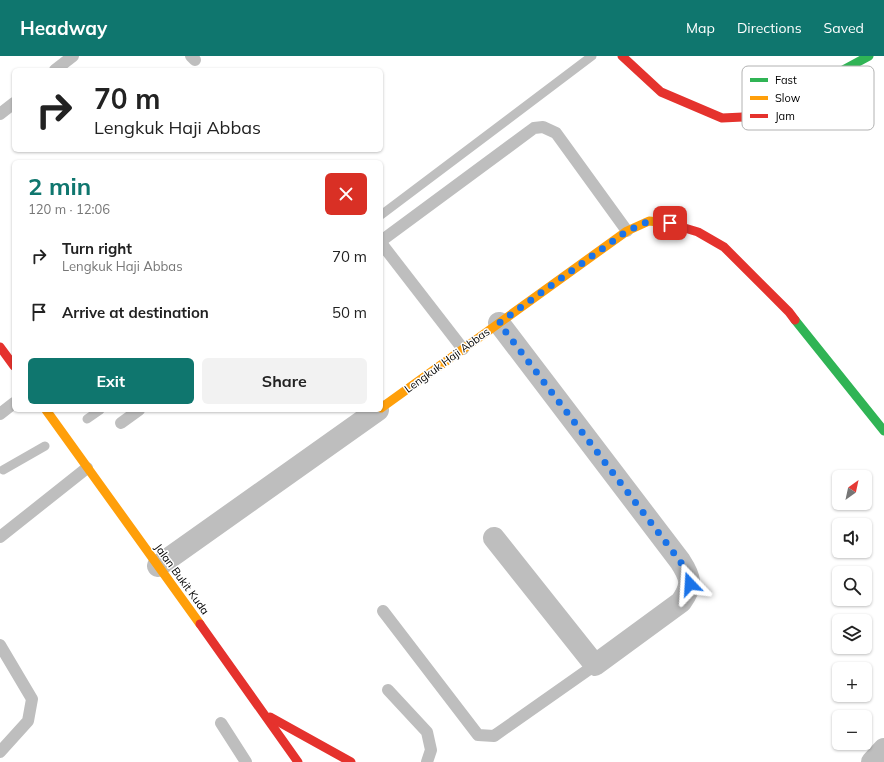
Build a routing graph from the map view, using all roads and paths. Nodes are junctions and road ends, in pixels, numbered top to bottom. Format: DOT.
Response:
graph roads {
  1 [pos="73,56"];
  2 [pos="622,56"];
  3 [pos="869,56"];
  4 [pos="850,66"];
  5 [pos="58,68"];
  6 [pos="12,105"];
  7 [pos="0,114"];
  8 [pos="742,117"];
  9 [pos="627,231"];
  10 [pos="383,241"];
  11 [pos="383,245"];
  12 [pos="499,323"];
  13 [pos="0,347"];
  14 [pos="463,349"];
  15 [pos="12,363"];
  16 [pos="12,405"];
  17 [pos="383,407"];
  18 [pos="47,412"];
  19 [pos="136,412"];
  20 [pos="375,412"];
  21 [pos="0,414"];
  22 [pos="121,422"];
  23 [pos="884,431"];
  24 [pos="88,468"];
  25 [pos="0,537"];
  26 [pos="494,538"];
  27 [pos="158,566"];
  28 [pos="383,611"];
  29 [pos="0,645"];
  30 [pos="595,665"];
  31 [pos="388,690"];
  32 [pos="265,714"];
  33 [pos="221,723"];
  34 [pos="884,749"];
  35 [pos="0,752"];
  36 [pos="246,762"];
  37 [pos="298,762"];
  38 [pos="351,762"];
  39 [pos="427,762"];
  40 [pos="872,762"];
  1 -- 5 [label="lane"];
  2 -- 8 [label="main road"];
  3 -- 4 [label="main road"];
  6 -- 7 [label="lane"];
  9 -- 10 [label="lane"];
  9 -- 12 [label="main road, Lengkuk Haji Abbas"];
  9 -- 23 [label="main road, Lengkuk Haji Abbas"];
  11 -- 14 [label="lane"];
  12 -- 14 [label="main road, Lengkuk Haji Abbas"];
  12 -- 30 [label="street"];
  13 -- 15 [label="main road"];
  14 -- 17 [label="main road, Lengkuk Haji Abbas"];
  16 -- 21 [label="lane"];
  18 -- 24 [label="main road, Jalan Bukit Kuda"];
  19 -- 22 [label="lane"];
  20 -- 27 [label="street"];
  24 -- 25 [label="lane"];
  24 -- 27 [label="main road, Jalan Bukit Kuda"];
  26 -- 30 [label="street"];
  27 -- 32 [label="main road, Jalan Bukit Kuda"];
  28 -- 30 [label="lane"];
  29 -- 35 [label="lane"];
  31 -- 39 [label="lane"];
  32 -- 37 [label="main road, Jalan Bukit Kuda"];
  32 -- 38 [label="main road"];
  33 -- 36 [label="lane"];
  34 -- 40 [label="street"];
}
